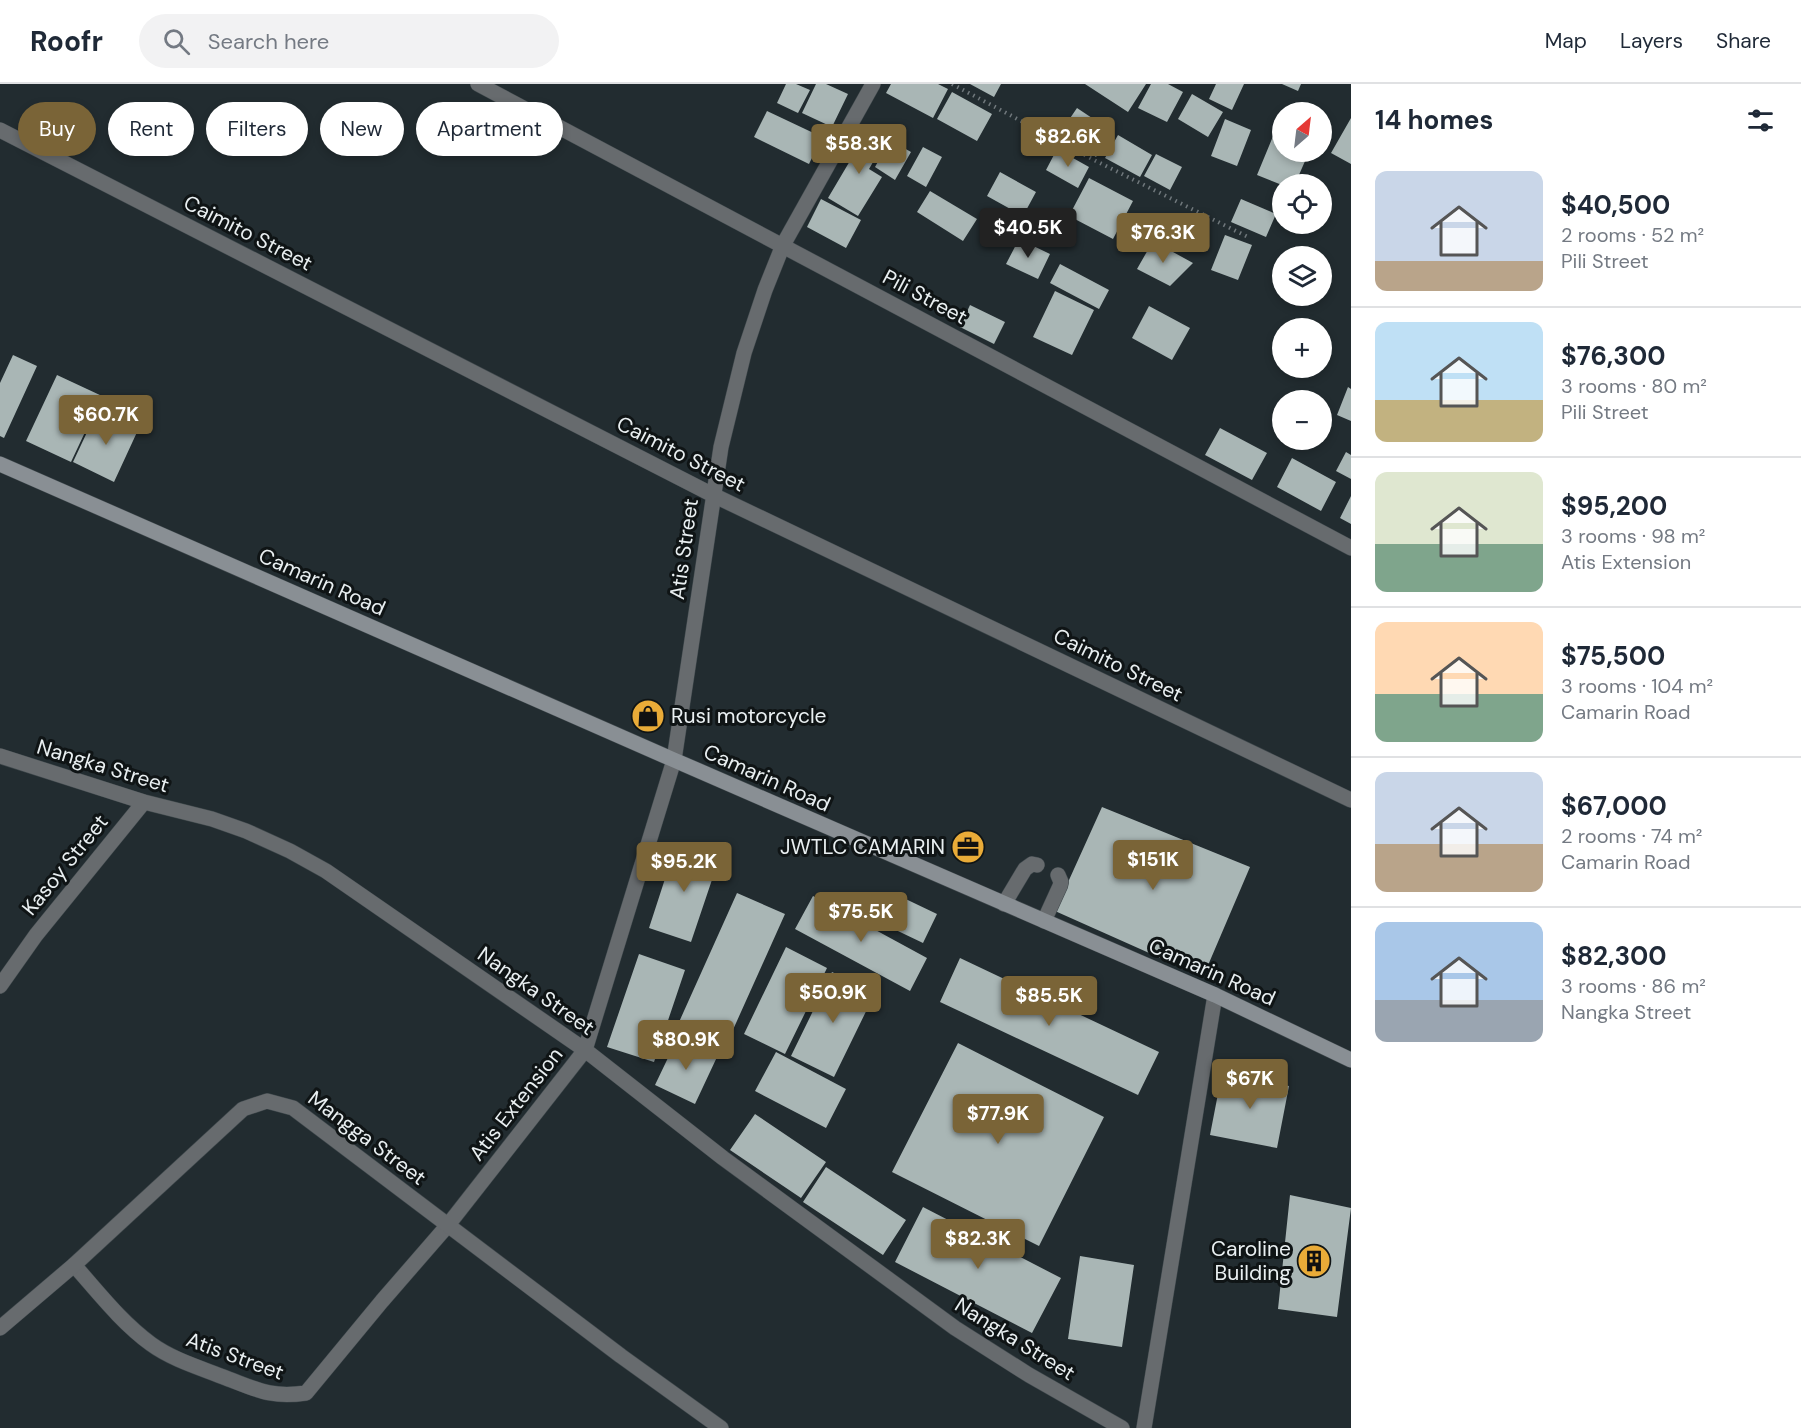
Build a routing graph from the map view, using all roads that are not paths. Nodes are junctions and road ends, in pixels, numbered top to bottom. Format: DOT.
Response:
graph roads {
  1 [pos="478,84"];
  2 [pos="873,84"];
  3 [pos="0,130"];
  4 [pos="783,245"];
  5 [pos="0,464"];
  6 [pos="713,495"];
  7 [pos="1351,548"];
  8 [pos="0,756"];
  9 [pos="674,760"];
  10 [pos="1351,800"];
  11 [pos="144,802"];
  12 [pos="1037,865"];
  13 [pos="1058,875"];
  14 [pos="1004,904"];
  15 [pos="1044,921"];
  16 [pos="0,986"];
  17 [pos="1215,995"];
  18 [pos="585,1050"];
  19 [pos="1351,1060"];
  20 [pos="448,1225"];
  21 [pos="74,1265"];
  22 [pos="0,1328"];
  23 [pos="721,1428"];
  24 [pos="1122,1428"];
  25 [pos="1144,1428"];
  1 -- 4 [label="street, Pili Street"];
  2 -- 4 [label="street, Atis Street"];
  3 -- 6 [label="street, Caimito Street"];
  4 -- 6 [label="street, Atis Street"];
  4 -- 7 [label="street, Pili Street"];
  5 -- 9 [label="main road, Camarin Road"];
  6 -- 9 [label="street, Atis Street"];
  6 -- 10 [label="street, Caimito Street"];
  8 -- 11 [label="street, Nangka Street"];
  9 -- 14 [label="main road, Camarin Road"];
  9 -- 18 [label="street, Atis Extension"];
  11 -- 16 [label="street, Kasoy Street"];
  11 -- 18 [label="street, Nangka Street"];
  12 -- 14 [label="street"];
  13 -- 15 [label="street"];
  14 -- 15 [label="main road, Camarin Road"];
  15 -- 17 [label="main road, Camarin Road"];
  17 -- 19 [label="main road, Camarin Road"];
  17 -- 25 [label="street"];
  18 -- 20 [label="street, Atis Extension"];
  18 -- 24 [label="street, Nangka Street"];
  20 -- 21 [label="street, Mangga Street"];
  20 -- 21 [label="street, Atis Street"];
  20 -- 23 [label="street, Mangga Street"];
  21 -- 22 [label="street, Mangga Street"];
}
